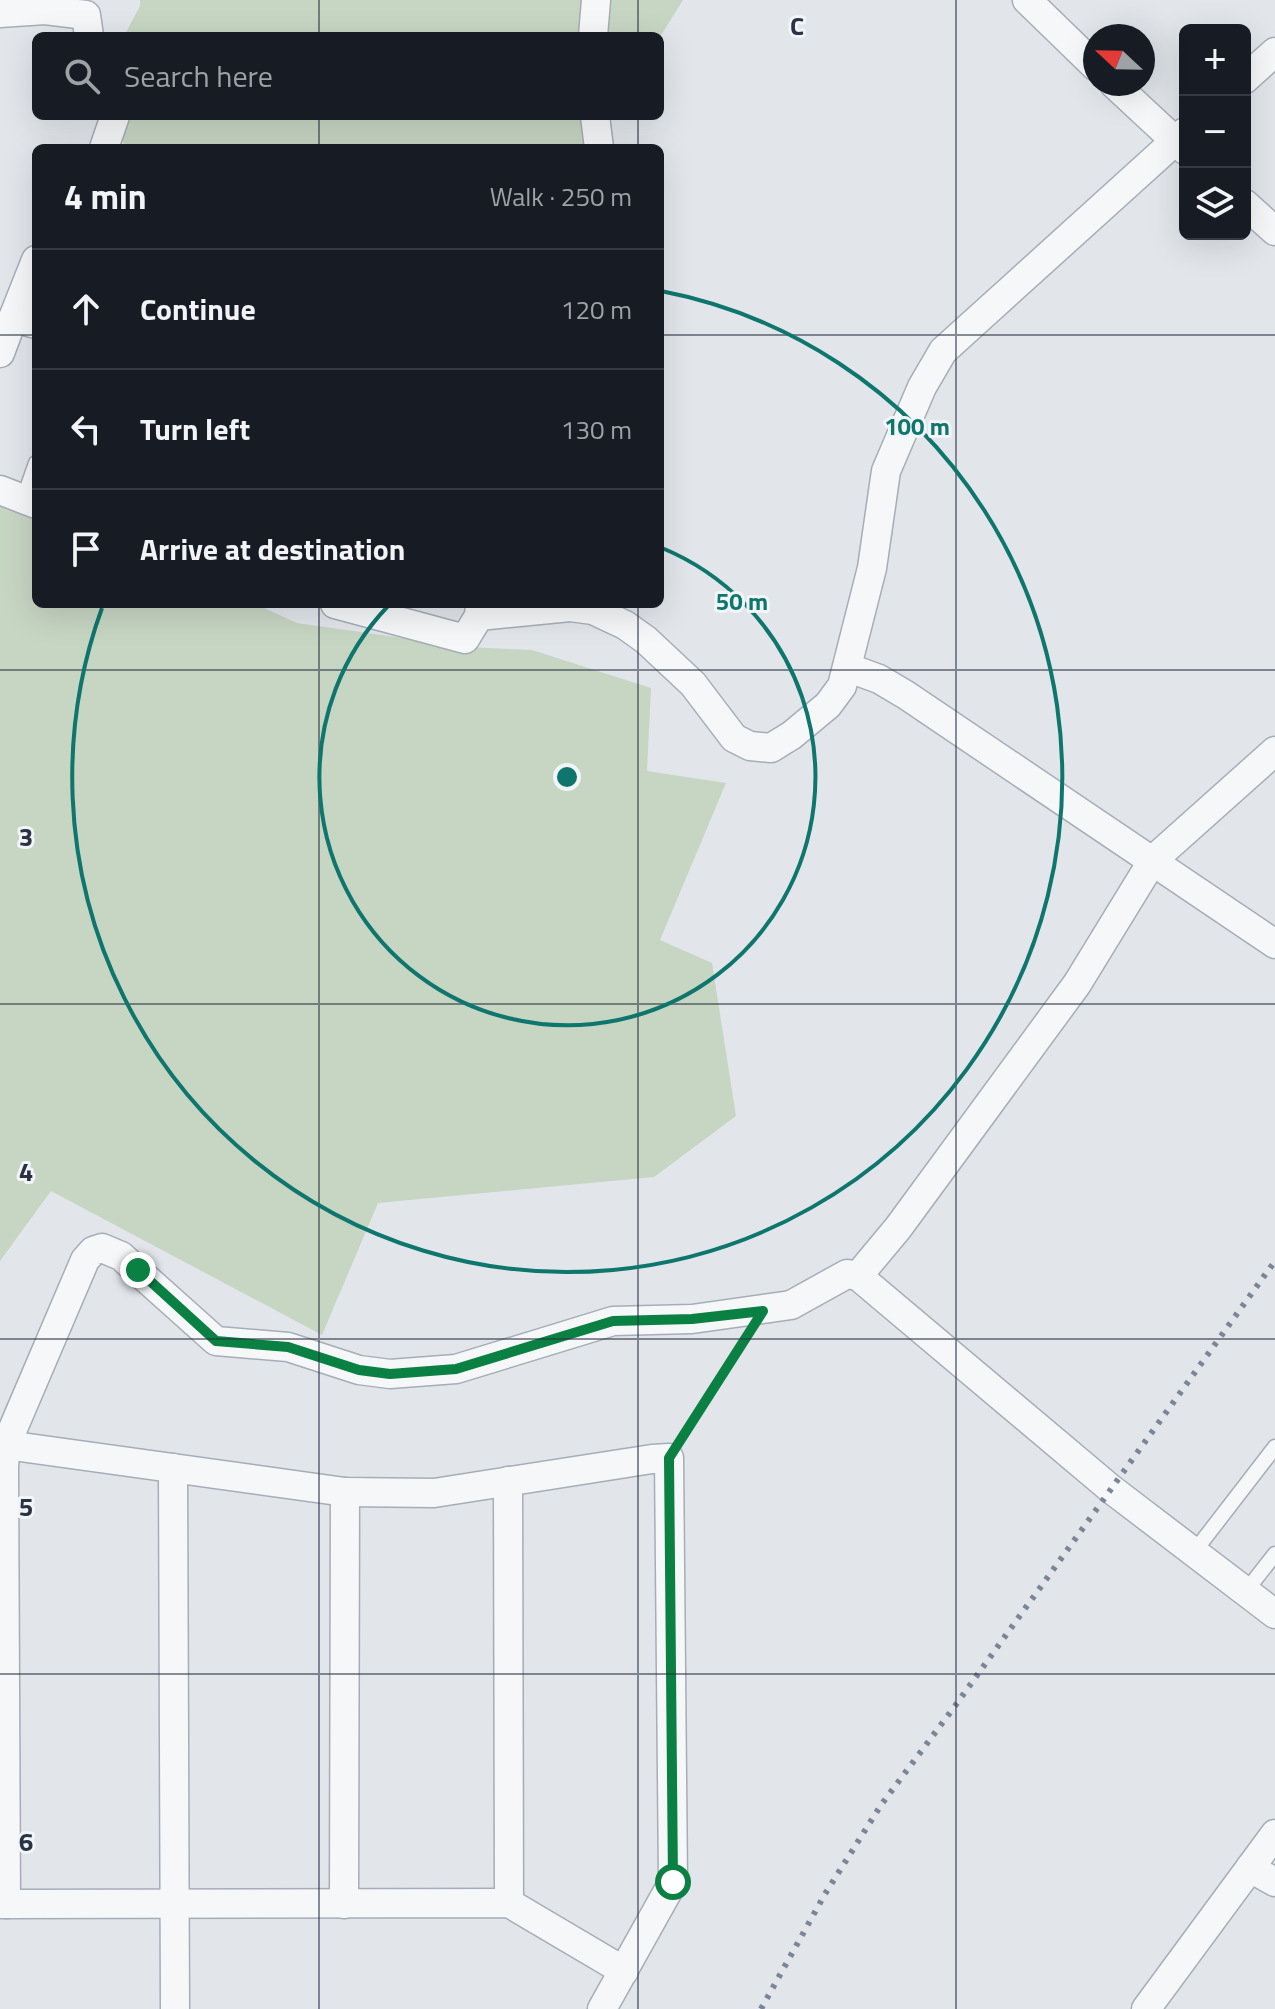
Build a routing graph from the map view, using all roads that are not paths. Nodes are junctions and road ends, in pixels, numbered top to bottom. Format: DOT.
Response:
graph roads {
  1 [pos="596,0"];
  2 [pos="1027,0"];
  3 [pos="0,13"];
  4 [pos="88,32"];
  5 [pos="593,32"];
  6 [pos="1275,52"];
  7 [pos="1083,54"];
  8 [pos="1251,74"];
  9 [pos="1128,96"];
  10 [pos="114,120"];
  11 [pos="596,120"];
  12 [pos="1179,138"];
  13 [pos="105,144"];
  14 [pos="598,144"];
  15 [pos="1179,144"];
  16 [pos="1251,209"];
  17 [pos="1275,231"];
  18 [pos="32,282"];
  19 [pos="25,321"];
  20 [pos="0,353"];
  21 [pos="32,472"];
  22 [pos="20,498"];
  23 [pos="350,608"];
  24 [pos="540,608"];
  25 [pos="578,608"];
  26 [pos="479,610"];
  27 [pos="849,668"];
  28 [pos="1275,751"];
  29 [pos="1153,860"];
  30 [pos="1275,944"];
  31 [pos="858,1276"];
  32 [pos="3,1444"];
  33 [pos="1275,1447"];
  34 [pos="173,1468"];
  35 [pos="508,1481"];
  36 [pos="345,1492"];
  37 [pos="1194,1552"];
  38 [pos="1275,1554"];
  39 [pos="1246,1591"];
  40 [pos="1275,1614"];
  41 [pos="1275,1834"];
  42 [pos="1250,1868"];
  43 [pos="1275,1882"];
  44 [pos="509,1903"];
  45 [pos="3,1904"];
  46 [pos="174,1904"];
  47 [pos="344,1904"];
  48 [pos="624,1971"];
  49 [pos="175,2009"];
  50 [pos="602,2009"];
  51 [pos="1146,2009"];
  1 -- 5 [label="street"];
  2 -- 7 [label="street"];
  3 -- 4 [label="street"];
  6 -- 8 [label="street"];
  9 -- 12 [label="street"];
  10 -- 13 [label="street"];
  11 -- 14 [label="street"];
  15 -- 27 [label="street"];
  16 -- 17 [label="street"];
  18 -- 19 [label="street"];
  19 -- 20 [label="street"];
  21 -- 22 [label="lane"];
  23 -- 26 [label="street"];
  24 -- 26 [label="street"];
  25 -- 27 [label="street"];
  27 -- 29 [label="street"];
  28 -- 29 [label="street"];
  29 -- 30 [label="street"];
  29 -- 31 [label="street"];
  31 -- 32 [label="street"];
  31 -- 37 [label="street"];
  32 -- 34 [label="street"];
  32 -- 45 [label="street"];
  33 -- 37 [label="lane"];
  34 -- 36 [label="street"];
  34 -- 46 [label="street"];
  35 -- 36 [label="street"];
  35 -- 44 [label="street"];
  35 -- 48 [label="street"];
  36 -- 47 [label="street"];
  37 -- 39 [label="street"];
  38 -- 39 [label="lane"];
  39 -- 40 [label="street"];
  41 -- 42 [label="street"];
  42 -- 43 [label="street"];
  42 -- 51 [label="street"];
  44 -- 47 [label="street"];
  44 -- 48 [label="street"];
  45 -- 46 [label="street"];
  46 -- 47 [label="street"];
  46 -- 49 [label="street"];
  48 -- 50 [label="street"];
}
